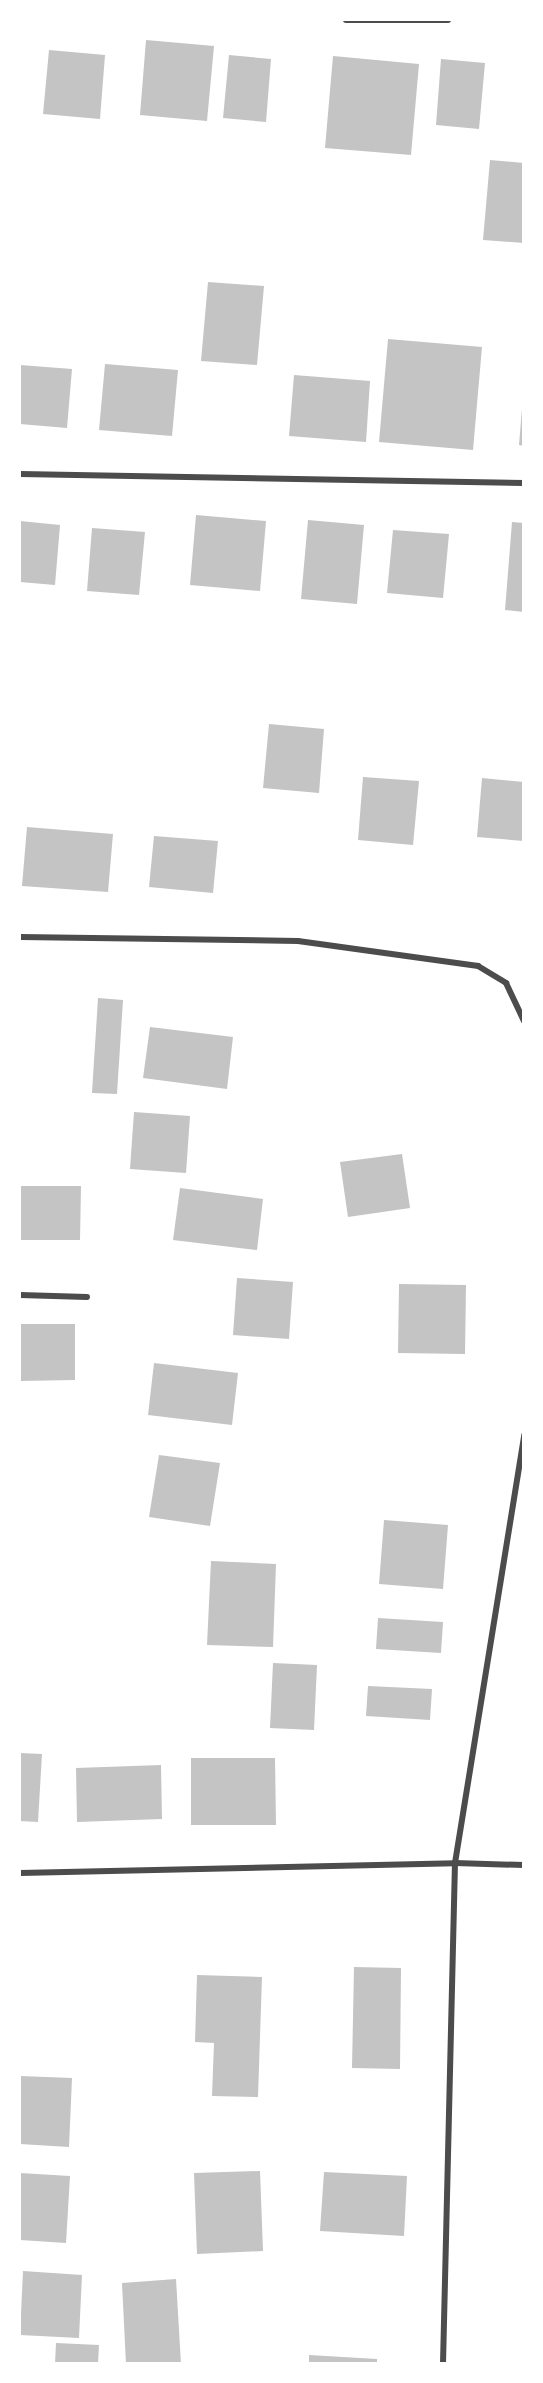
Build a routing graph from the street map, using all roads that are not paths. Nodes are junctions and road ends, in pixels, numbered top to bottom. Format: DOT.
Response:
graph roads {
  1 [pos="346,20"];
  2 [pos="448,20"];
  3 [pos="20,474"];
  4 [pos="524,483"];
  5 [pos="20,937"];
  6 [pos="524,1021"];
  7 [pos="20,1295"];
  8 [pos="87,1297"];
  9 [pos="524,1436"];
  10 [pos="455,1863"];
  11 [pos="524,1865"];
  12 [pos="20,1873"];
  13 [pos="443,2364"];
  1 -- 2 [label="street"];
  3 -- 4 [label="street"];
  5 -- 6 [label="street"];
  7 -- 8 [label="street"];
  9 -- 10 [label="street"];
  10 -- 11 [label="street"];
  10 -- 12 [label="street"];
  10 -- 13 [label="street"];
}
